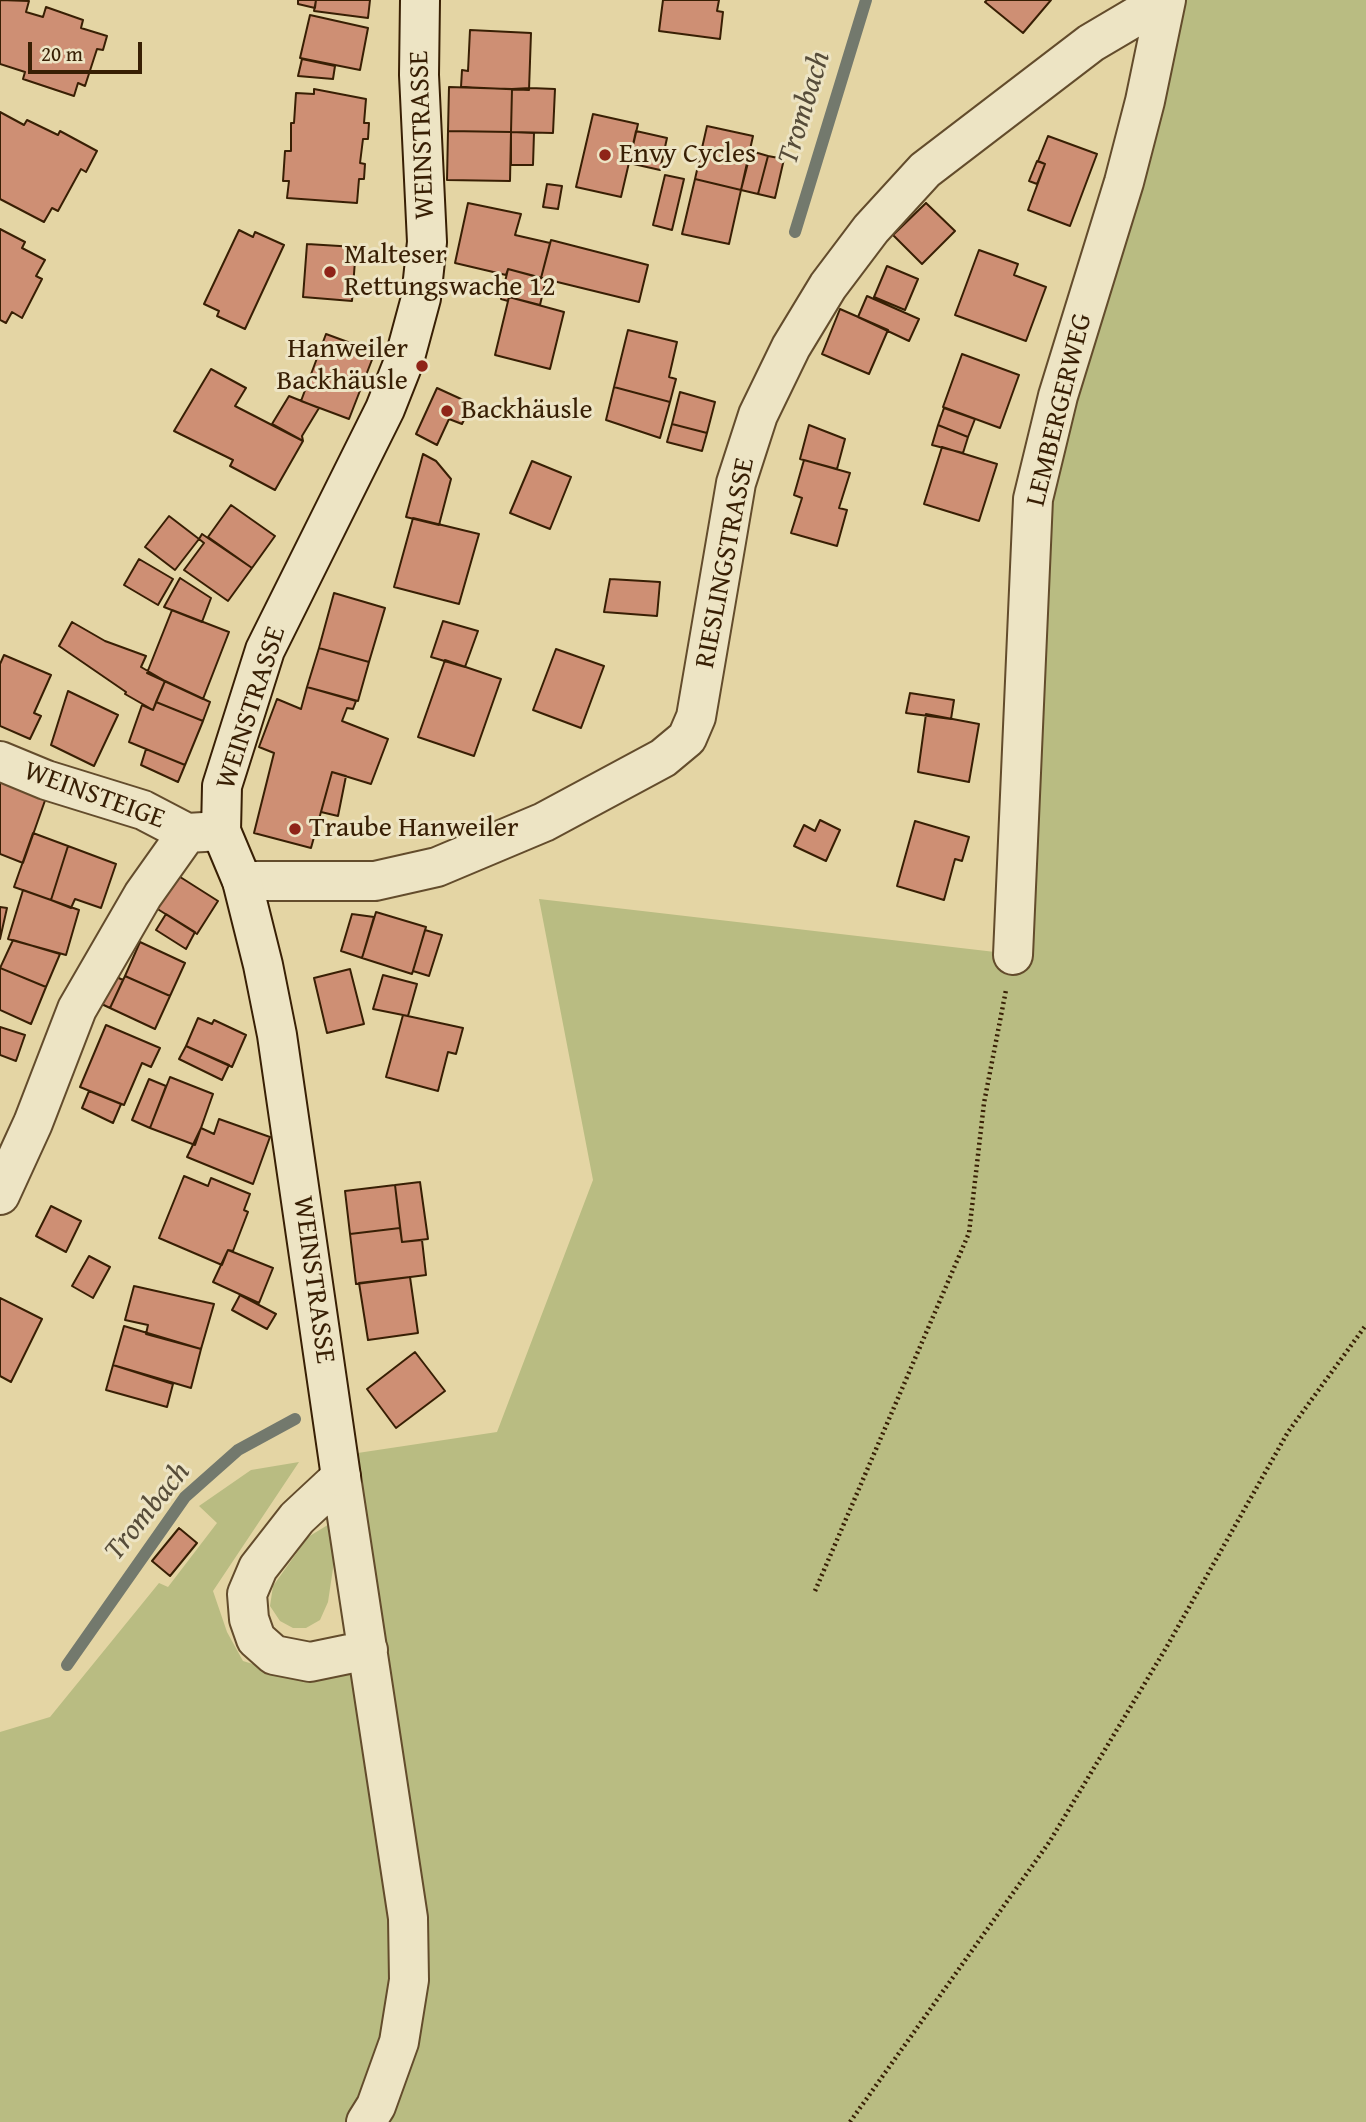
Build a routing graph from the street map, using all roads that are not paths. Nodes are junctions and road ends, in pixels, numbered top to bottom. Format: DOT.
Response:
graph roads {
  1 [pos="420,0"];
  2 [pos="1165,0"];
  3 [pos="0,761"];
  4 [pos="204,832"];
  5 [pos="242,881"];
  6 [pos="1013,955"];
  7 [pos="0,1195"];
  8 [pos="341,1477"];
  9 [pos="368,1650"];
  10 [pos="366,2122"];
  1 -- 4 [label="street, WEINSTRASSE"];
  2 -- 5 [label="street, RIESLINGSTRASSE"];
  2 -- 6 [label="street, LEMBERGERWEG"];
  3 -- 4 [label="street, WEINSTEIGE"];
  4 -- 5 [label="street, WEINSTRASSE"];
  4 -- 7 [label="street"];
  5 -- 8 [label="street, WEINSTRASSE"];
  8 -- 9 [label="street, WEINSTRASSE"];
  8 -- 9 [label="street"];
  9 -- 10 [label="street, WEINSTRASSE"];
}
